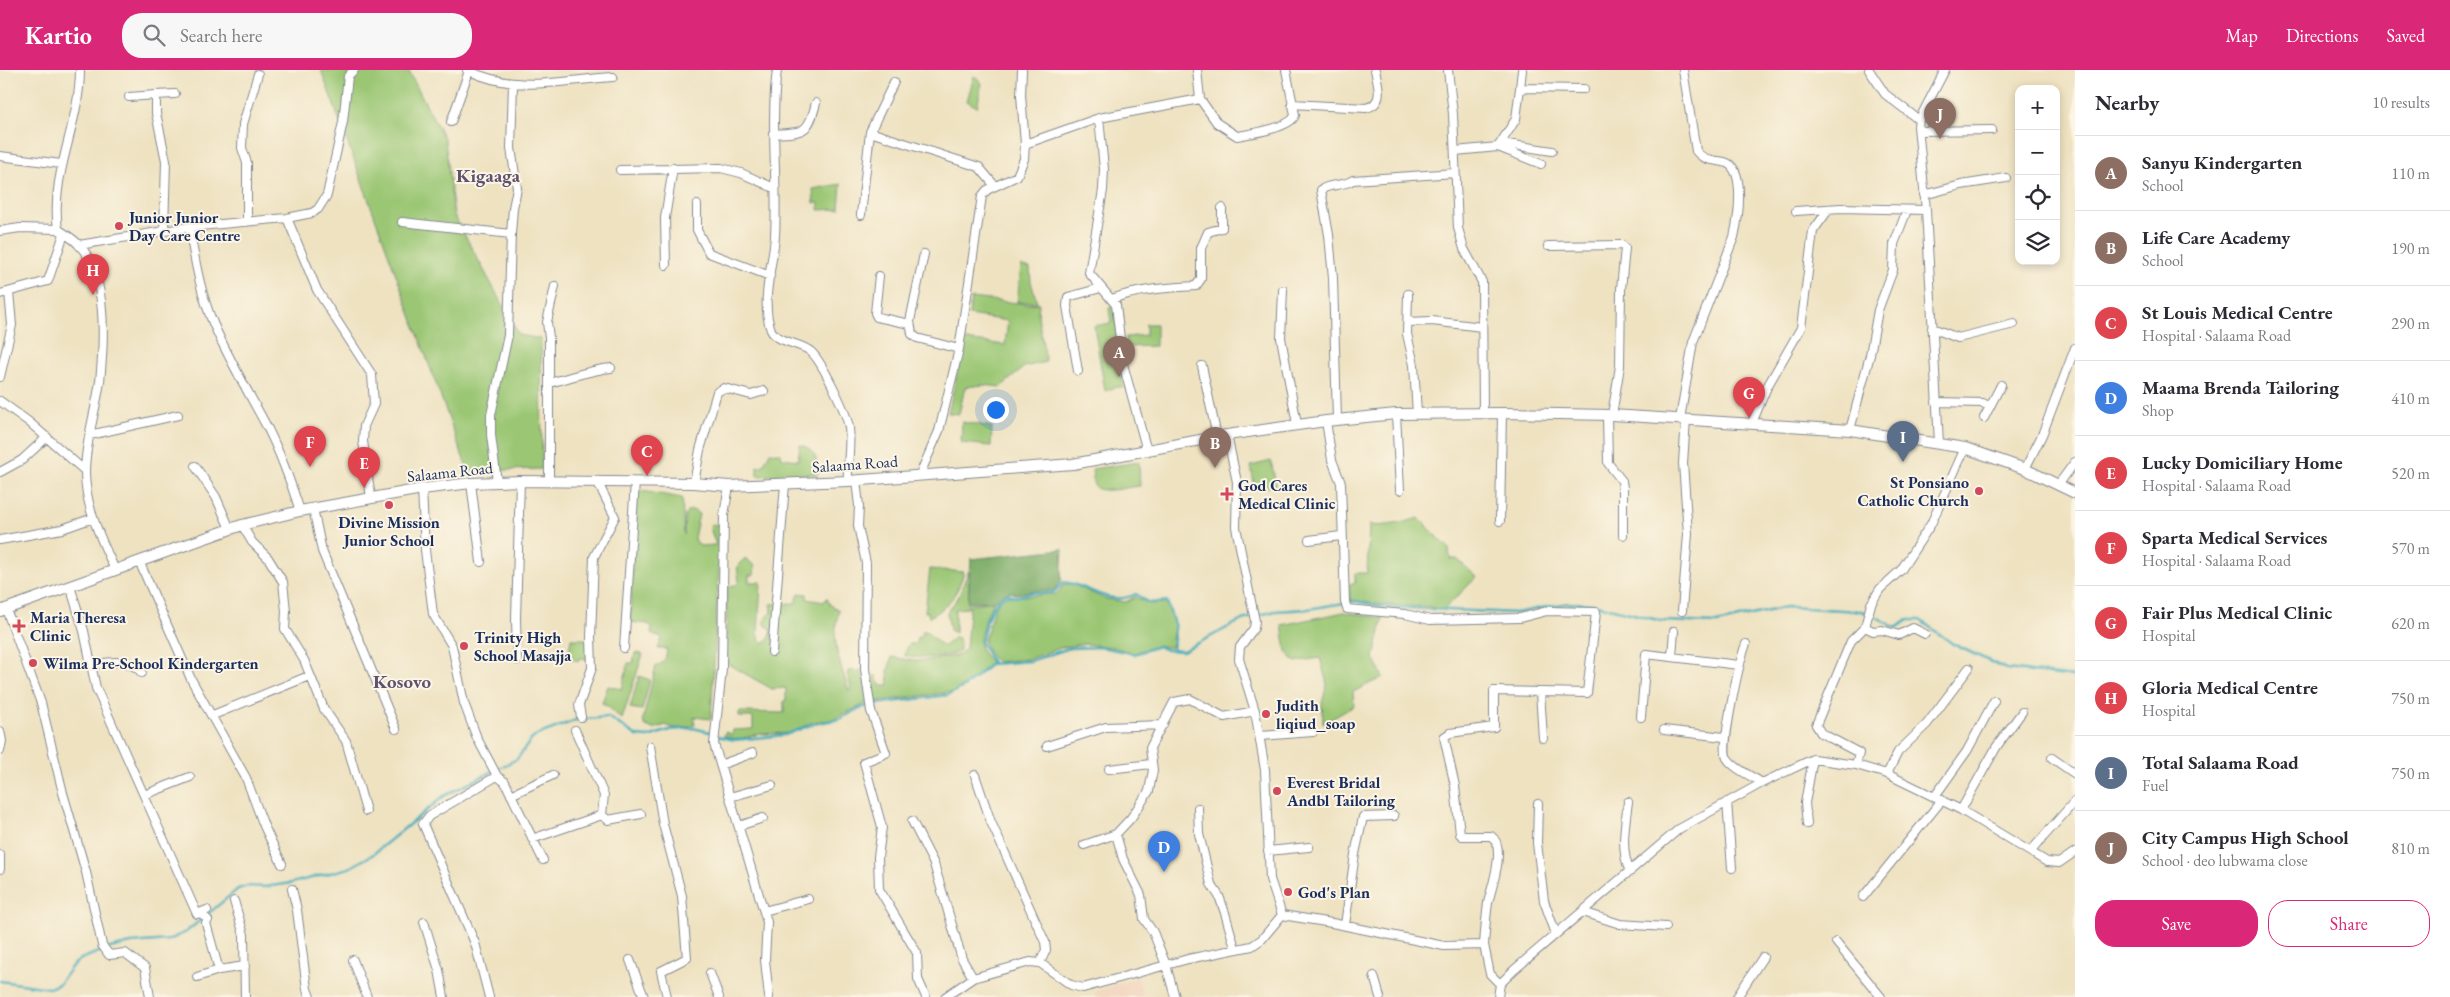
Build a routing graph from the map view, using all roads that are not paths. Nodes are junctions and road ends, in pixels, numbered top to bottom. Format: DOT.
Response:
graph roads {
  1 [pos="80,70"];
  2 [pos="354,70"];
  3 [pos="468,70"];
  4 [pos="588,70"];
  5 [pos="776,70"];
  6 [pos="1022,70"];
  7 [pos="1197,70"];
  8 [pos="1286,70"];
  9 [pos="1375,70"];
  10 [pos="1448,70"];
  11 [pos="1522,70"];
  12 [pos="1683,70"];
  13 [pos="1869,70"];
  14 [pos="1944,70"];
  15 [pos="258,74"];
  16 [pos="613,78"];
  17 [pos="588,79"];
  18 [pos="894,82"];
  19 [pos="513,84"];
  20 [pos="1520,88"];
  21 [pos="1584,88"];
  22 [pos="175,94"];
  23 [pos="156,95"];
  24 [pos="129,97"];
  25 [pos="1200,98"];
  26 [pos="816,103"];
  27 [pos="1292,104"];
  28 [pos="1099,118"];
  29 [pos="1919,120"];
  30 [pos="451,122"];
  31 [pos="1992,130"];
  32 [pos="1919,131"];
  33 [pos="870,132"];
  34 [pos="773,134"];
  35 [pos="1025,144"];
  36 [pos="1500,145"];
  37 [pos="1455,150"];
  38 [pos="1552,151"];
  39 [pos="0,156"];
  40 [pos="61,164"];
  41 [pos="1541,164"];
  42 [pos="673,168"];
  43 [pos="620,170"];
  44 [pos="1456,173"];
  45 [pos="2006,178"];
  46 [pos="995,186"];
  47 [pos="774,188"];
  48 [pos="1924,195"];
  49 [pos="698,205"];
  50 [pos="1222,208"];
  51 [pos="1829,209"];
  52 [pos="1906,210"];
  53 [pos="1926,210"];
  54 [pos="1796,211"];
  55 [pos="861,215"];
  56 [pos="286,218"];
  57 [pos="246,222"];
  58 [pos="402,222"];
  59 [pos="189,227"];
  60 [pos="0,231"];
  61 [pos="61,231"];
  62 [pos="164,231"];
  63 [pos="511,234"];
  64 [pos="79,244"];
  65 [pos="1548,246"];
  66 [pos="924,254"];
  67 [pos="666,265"];
  68 [pos="770,276"];
  69 [pos="879,276"];
  70 [pos="555,286"];
  71 [pos="1101,288"];
  72 [pos="1283,290"];
  73 [pos="9,292"];
  74 [pos="0,294"];
  75 [pos="1408,294"];
  76 [pos="1112,299"];
  77 [pos="1408,322"];
  78 [pos="910,324"];
  79 [pos="2014,324"];
  80 [pos="1482,326"];
  81 [pos="1932,328"];
  82 [pos="959,348"];
  83 [pos="2075,348"];
  84 [pos="3,357"];
  85 [pos="1202,366"];
  86 [pos="611,368"];
  87 [pos="1078,371"];
  88 [pos="0,376"];
  89 [pos="549,383"];
  90 [pos="2001,385"];
  91 [pos="764,391"];
  92 [pos="0,400"];
  93 [pos="1936,402"];
  94 [pos="1990,407"];
  95 [pos="1483,413"];
  96 [pos="1502,413"];
  97 [pos="1396,414"];
  98 [pos="1418,414"];
  99 [pos="178,415"];
  100 [pos="1610,415"];
  101 [pos="1984,418"];
  102 [pos="1683,419"];
  103 [pos="1337,420"];
  104 [pos="1326,421"];
  105 [pos="1752,423"];
  106 [pos="1297,424"];
  107 [pos="1850,430"];
  108 [pos="90,435"];
  109 [pos="1222,436"];
  110 [pos="47,437"];
  111 [pos="1939,443"];
  112 [pos="1965,448"];
  113 [pos="1147,451"];
  114 [pos="2075,462"];
  115 [pos="195,466"];
  116 [pos="2025,469"];
  117 [pos="85,471"];
  118 [pos="0,472"];
  119 [pos="920,474"];
  120 [pos="549,480"];
  121 [pos="852,480"];
  122 [pos="520,481"];
  123 [pos="597,481"];
  124 [pos="497,482"];
  125 [pos="635,482"];
  126 [pos="471,483"];
  127 [pos="694,483"];
  128 [pos="785,484"];
  129 [pos="2058,484"];
  130 [pos="729,486"];
  131 [pos="422,489"];
  132 [pos="1400,490"];
  133 [pos="2075,493"];
  134 [pos="371,498"];
  135 [pos="313,508"];
  136 [pos="300,511"];
  137 [pos="93,518"];
  138 [pos="1500,521"];
  139 [pos="242,525"];
  140 [pos="230,530"];
  141 [pos="1623,535"];
  142 [pos="1341,536"];
  143 [pos="0,540"];
  144 [pos="1309,540"];
  145 [pos="139,562"];
  146 [pos="481,562"];
  147 [pos="114,570"];
  148 [pos="70,586"];
  149 [pos="3,610"];
  150 [pos="1682,611"];
  151 [pos="1865,627"];
  152 [pos="1674,631"];
  153 [pos="1925,634"];
  154 [pos="1746,644"];
  155 [pos="624,648"];
  156 [pos="772,652"];
  157 [pos="1672,656"];
  158 [pos="517,660"];
  159 [pos="91,665"];
  160 [pos="1739,665"];
  161 [pos="1969,668"];
  162 [pos="142,673"];
  163 [pos="309,676"];
  164 [pos="1540,692"];
  165 [pos="1994,701"];
  166 [pos="1255,711"];
  167 [pos="2022,712"];
  168 [pos="212,715"];
  169 [pos="581,717"];
  170 [pos="1641,717"];
  171 [pos="1163,725"];
  172 [pos="396,729"];
  173 [pos="575,730"];
  174 [pos="1664,730"];
  175 [pos="0,731"];
  176 [pos="1313,732"];
  177 [pos="1260,736"];
  178 [pos="1724,737"];
  179 [pos="1543,738"];
  180 [pos="650,746"];
  181 [pos="1047,746"];
  182 [pos="0,751"];
  183 [pos="753,753"];
  184 [pos="2052,758"];
  185 [pos="1813,760"];
  186 [pos="1152,764"];
  187 [pos="720,765"];
  188 [pos="1856,766"];
  189 [pos="1109,769"];
  190 [pos="496,774"];
  191 [pos="975,774"];
  192 [pos="1887,774"];
  193 [pos="2075,774"];
  194 [pos="553,776"];
  195 [pos="190,777"];
  196 [pos="1762,783"];
  197 [pos="772,785"];
  198 [pos="144,795"];
  199 [pos="511,795"];
  200 [pos="730,797"];
  201 [pos="1938,798"];
  202 [pos="2075,801"];
  203 [pos="1628,802"];
  204 [pos="1727,802"];
  205 [pos="1538,804"];
  206 [pos="1198,808"];
  207 [pos="1961,810"];
  208 [pos="366,811"];
  209 [pos="641,814"];
  210 [pos="602,815"];
  211 [pos="1394,816"];
  212 [pos="763,818"];
  213 [pos="912,821"];
  214 [pos="1807,824"];
  215 [pos="739,826"];
  216 [pos="1116,834"];
  217 [pos="532,839"];
  218 [pos="1084,845"];
  219 [pos="1309,847"];
  220 [pos="1268,851"];
  221 [pos="2030,851"];
  222 [pos="2075,852"];
  223 [pos="0,855"];
  224 [pos="542,860"];
  225 [pos="282,864"];
  226 [pos="1732,868"];
  227 [pos="0,869"];
  228 [pos="1630,872"];
  229 [pos="292,889"];
  230 [pos="1863,897"];
  231 [pos="808,899"];
  232 [pos="234,901"];
  233 [pos="764,911"];
  234 [pos="1583,912"];
  235 [pos="1282,915"];
  236 [pos="424,922"];
  237 [pos="1345,925"];
  238 [pos="1666,927"];
  239 [pos="1556,934"];
  240 [pos="1836,942"];
  241 [pos="1484,945"];
  242 [pos="1235,948"];
  243 [pos="1763,957"];
  244 [pos="353,960"];
  245 [pos="630,960"];
  246 [pos="1040,963"];
  247 [pos="1166,965"];
  248 [pos="245,966"];
  249 [pos="220,970"];
  250 [pos="710,973"];
  251 [pos="1374,976"];
  252 [pos="197,977"];
  253 [pos="973,978"];
  254 [pos="1500,984"];
  255 [pos="150,997"];
  256 [pos="246,997"];
  257 [pos="310,997"];
  258 [pos="367,997"];
  259 [pos="444,997"];
  260 [pos="489,997"];
  261 [pos="644,997"];
  262 [pos="667,997"];
  263 [pos="719,997"];
  264 [pos="769,997"];
  265 [pos="926,997"];
  266 [pos="945,997"];
  267 [pos="1175,997"];
  268 [pos="1380,997"];
  269 [pos="1498,997"];
  270 [pos="1737,997"];
  271 [pos="1881,997"];
  1 -- 40 [label="street"];
  2 -- 56 [label="street"];
  3 -- 19 [label="street"];
  3 -- 30 [label="street"];
  4 -- 17 [label="street"];
  5 -- 34 [label="street"];
  6 -- 35 [label="street"];
  7 -- 25 [label="street"];
  8 -- 27 [label="street"];
  9 -- 27 [label="street"];
  10 -- 37 [label="street"];
  11 -- 20 [label="street"];
  12 -- 102 [label="street"];
  13 -- 29 [label="street"];
  14 -- 29 [label="street"];
  15 -- 57 [label="street"];
  16 -- 17 [label="street"];
  17 -- 19 [label="street"];
  18 -- 33 [label="street"];
  19 -- 63 [label="street"];
  20 -- 21 [label="street"];
  20 -- 36 [label="street"];
  22 -- 23 [label="street"];
  23 -- 24 [label="street"];
  23 -- 62 [label="street"];
  25 -- 27 [label="street"];
  25 -- 28 [label="street"];
  26 -- 34 [label="street"];
  28 -- 35 [label="street"];
  28 -- 71 [label="street"];
  29 -- 32 [label="street"];
  31 -- 32 [label="street"];
  32 -- 48 [label="street"];
  33 -- 46 [label="street"];
  33 -- 55 [label="street"];
  34 -- 47 [label="street"];
  35 -- 46 [label="street"];
  36 -- 37 [label="street"];
  36 -- 38 [label="street"];
  36 -- 41 [label="street"];
  37 -- 44 [label="street"];
  39 -- 40 [label="street"];
  40 -- 61 [label="street"];
  42 -- 43 [label="street"];
  42 -- 47 [label="street"];
  42 -- 67 [label="street"];
  44 -- 80 [label="street"];
  44 -- 103 [label="street"];
  45 -- 48 [label="street"];
  46 -- 82 [label="street"];
  47 -- 68 [label="street"];
  48 -- 53 [label="street"];
  49 -- 68 [label="street"];
  50 -- 76 [label="street"];
  51 -- 52 [label="street"];
  51 -- 54 [label="street"];
  51 -- 105 [label="street"];
  52 -- 53 [label="street"];
  52 -- 107 [label="street"];
  53 -- 81 [label="street"];
  56 -- 57 [label="street"];
  56 -- 134 [label="street"];
  57 -- 59 [label="street"];
  58 -- 63 [label="street"];
  59 -- 62 [label="street"];
  59 -- 136 [label="street"];
  60 -- 61 [label="street"];
  61 -- 64 [label="street"];
  61 -- 73 [label="street"];
  62 -- 64 [label="street"];
  63 -- 124 [label="street"];
  64 -- 108 [label="street"];
  65 -- 100 [label="street"];
  66 -- 78 [label="street"];
  68 -- 121 [label="street"];
  69 -- 78 [label="street"];
  70 -- 89 [label="street"];
  71 -- 76 [label="street"];
  71 -- 87 [label="street"];
  72 -- 106 [label="street"];
  73 -- 74 [label="street"];
  73 -- 84 [label="street"];
  75 -- 77 [label="street"];
  76 -- 113 [label="street"];
  77 -- 80 [label="street"];
  77 -- 98 [label="street"];
  78 -- 82 [label="street"];
  79 -- 81 [label="street"];
  80 -- 95 [label="street"];
  81 -- 93 [label="street"];
  82 -- 119 [label="street"];
  83 -- 116 [label="street"];
  84 -- 88 [label="street"];
  85 -- 109 [label="street"];
  86 -- 89 [label="street"];
  89 -- 120 [label="street"];
  90 -- 94 [label="street"];
  91 -- 127 [label="street"];
  92 -- 110 [label="street"];
  93 -- 94 [label="street"];
  93 -- 111 [label="street"];
  94 -- 101 [label="street"];
  95 -- 96 [label="main road, Salaama Road"];
  95 -- 98 [label="main road, Salaama Road"];
  96 -- 100 [label="main road, Salaama Road"];
  96 -- 138 [label="street"];
  97 -- 98 [label="main road, Salaama Road"];
  97 -- 103 [label="main road, Salaama Road"];
  97 -- 132 [label="street"];
  99 -- 108 [label="street"];
  100 -- 102 [label="main road, Salaama Road"];
  100 -- 141 [label="street"];
  102 -- 105 [label="main road, Salaama Road"];
  102 -- 150 [label="street"];
  103 -- 104 [label="main road, Salaama Road"];
  104 -- 106 [label="main road, Salaama Road"];
  104 -- 142 [label="street"];
  105 -- 107 [label="main road, Salaama Road"];
  106 -- 109 [label="main road, Salaama Road"];
  107 -- 111 [label="main road, Salaama Road"];
  108 -- 117 [label="street"];
  109 -- 113 [label="main road, Salaama Road"];
  109 -- 166 [label="street"];
  110 -- 117 [label="street"];
  110 -- 118 [label="street"];
  111 -- 112 [label="main road, Salaama Road"];
  112 -- 116 [label="main road, Salaama Road"];
  112 -- 151 [label="street"];
  113 -- 119 [label="main road, Salaama Road"];
  114 -- 129 [label="street"];
  115 -- 140 [label="street"];
  116 -- 129 [label="main road, Salaama Road"];
  117 -- 137 [label="street"];
  119 -- 121 [label="main road, Salaama Road"];
  120 -- 122 [label="main road, Salaama Road"];
  120 -- 123 [label="main road, Salaama Road"];
  121 -- 128 [label="main road, Salaama Road"];
  121 -- 265 [label="street"];
  122 -- 124 [label="main road, Salaama Road"];
  122 -- 158 [label="street"];
  123 -- 125 [label="main road, Salaama Road"];
  123 -- 169 [label="street"];
  124 -- 126 [label="main road, Salaama Road"];
  125 -- 127 [label="main road, Salaama Road"];
  125 -- 155 [label="street"];
  126 -- 131 [label="main road, Salaama Road"];
  126 -- 146 [label="street"];
  127 -- 130 [label="main road, Salaama Road"];
  128 -- 130 [label="main road, Salaama Road"];
  128 -- 156 [label="street"];
  129 -- 133 [label="main road, Salaama Road"];
  130 -- 187 [label="street"];
  131 -- 134 [label="main road, Salaama Road"];
  131 -- 190 [label="street"];
  134 -- 135 [label="main road, Salaama Road"];
  135 -- 136 [label="main road, Salaama Road"];
  135 -- 172 [label="street"];
  136 -- 139 [label="main road, Salaama Road"];
  137 -- 143 [label="street"];
  137 -- 147 [label="street"];
  139 -- 140 [label="main road, Salaama Road"];
  139 -- 163 [label="street"];
  140 -- 145 [label="main road, Salaama Road"];
  142 -- 144 [label="street"];
  142 -- 164 [label="street"];
  145 -- 147 [label="main road, Salaama Road"];
  145 -- 168 [label="street"];
  147 -- 148 [label="main road, Salaama Road"];
  148 -- 149 [label="main road, Salaama Road"];
  148 -- 159 [label="street"];
  149 -- 255 [label="street"];
  151 -- 153 [label="street"];
  151 -- 188 [label="street"];
  152 -- 157 [label="street"];
  154 -- 160 [label="street"];
  157 -- 160 [label="street"];
  157 -- 170 [label="street"];
  159 -- 162 [label="street"];
  159 -- 198 [label="street"];
  160 -- 178 [label="street"];
  161 -- 192 [label="street"];
  163 -- 168 [label="street"];
  163 -- 208 [label="street"];
  164 -- 179 [label="street"];
  164 -- 241 [label="street"];
  165 -- 201 [label="street"];
  166 -- 171 [label="street"];
  166 -- 177 [label="street"];
  167 -- 207 [label="street"];
  168 -- 225 [label="street"];
  171 -- 181 [label="street"];
  171 -- 186 [label="street"];
  173 -- 210 [label="street"];
  174 -- 178 [label="street"];
  175 -- 182 [label="street"];
  176 -- 177 [label="street"];
  177 -- 220 [label="street"];
  178 -- 196 [label="street"];
  180 -- 262 [label="street"];
  183 -- 187 [label="street"];
  184 -- 193 [label="street"];
  185 -- 188 [label="street"];
  185 -- 196 [label="street"];
  185 -- 214 [label="street"];
  186 -- 189 [label="street"];
  186 -- 216 [label="street"];
  187 -- 200 [label="street"];
  188 -- 192 [label="street"];
  190 -- 199 [label="street"];
  190 -- 260 [label="street"];
  191 -- 246 [label="street"];
  192 -- 201 [label="street"];
  194 -- 199 [label="street"];
  195 -- 198 [label="street"];
  196 -- 204 [label="street"];
  197 -- 200 [label="street"];
  198 -- 249 [label="street"];
  199 -- 217 [label="street"];
  200 -- 215 [label="street"];
  201 -- 207 [label="street"];
  201 -- 230 [label="street"];
  202 -- 221 [label="street"];
  203 -- 228 [label="street"];
  204 -- 226 [label="street"];
  204 -- 228 [label="street"];
  205 -- 239 [label="street"];
  206 -- 242 [label="street"];
  207 -- 221 [label="street"];
  209 -- 210 [label="street"];
  210 -- 217 [label="street"];
  211 -- 237 [label="street"];
  212 -- 215 [label="street"];
  213 -- 253 [label="street"];
  215 -- 233 [label="street"];
  216 -- 218 [label="street"];
  216 -- 247 [label="street"];
  217 -- 224 [label="street"];
  219 -- 220 [label="street"];
  220 -- 235 [label="street"];
  221 -- 222 [label="street"];
  223 -- 227 [label="street"];
  228 -- 234 [label="street"];
  229 -- 257 [label="street"];
  231 -- 233 [label="street"];
  232 -- 248 [label="street"];
  233 -- 264 [label="street"];
  234 -- 238 [label="street"];
  234 -- 239 [label="street"];
  235 -- 237 [label="street"];
  235 -- 242 [label="street"];
  236 -- 259 [label="street"];
  237 -- 241 [label="street"];
  239 -- 254 [label="street"];
  240 -- 271 [label="street"];
  241 -- 254 [label="street"];
  242 -- 247 [label="street"];
  243 -- 270 [label="street"];
  244 -- 258 [label="street"];
  245 -- 261 [label="street"];
  246 -- 247 [label="street"];
  246 -- 253 [label="street"];
  247 -- 267 [label="street"];
  248 -- 249 [label="street"];
  248 -- 256 [label="street"];
  249 -- 252 [label="street"];
  250 -- 263 [label="street"];
  251 -- 268 [label="street"];
  253 -- 266 [label="street"];
  254 -- 269 [label="street"];
}
